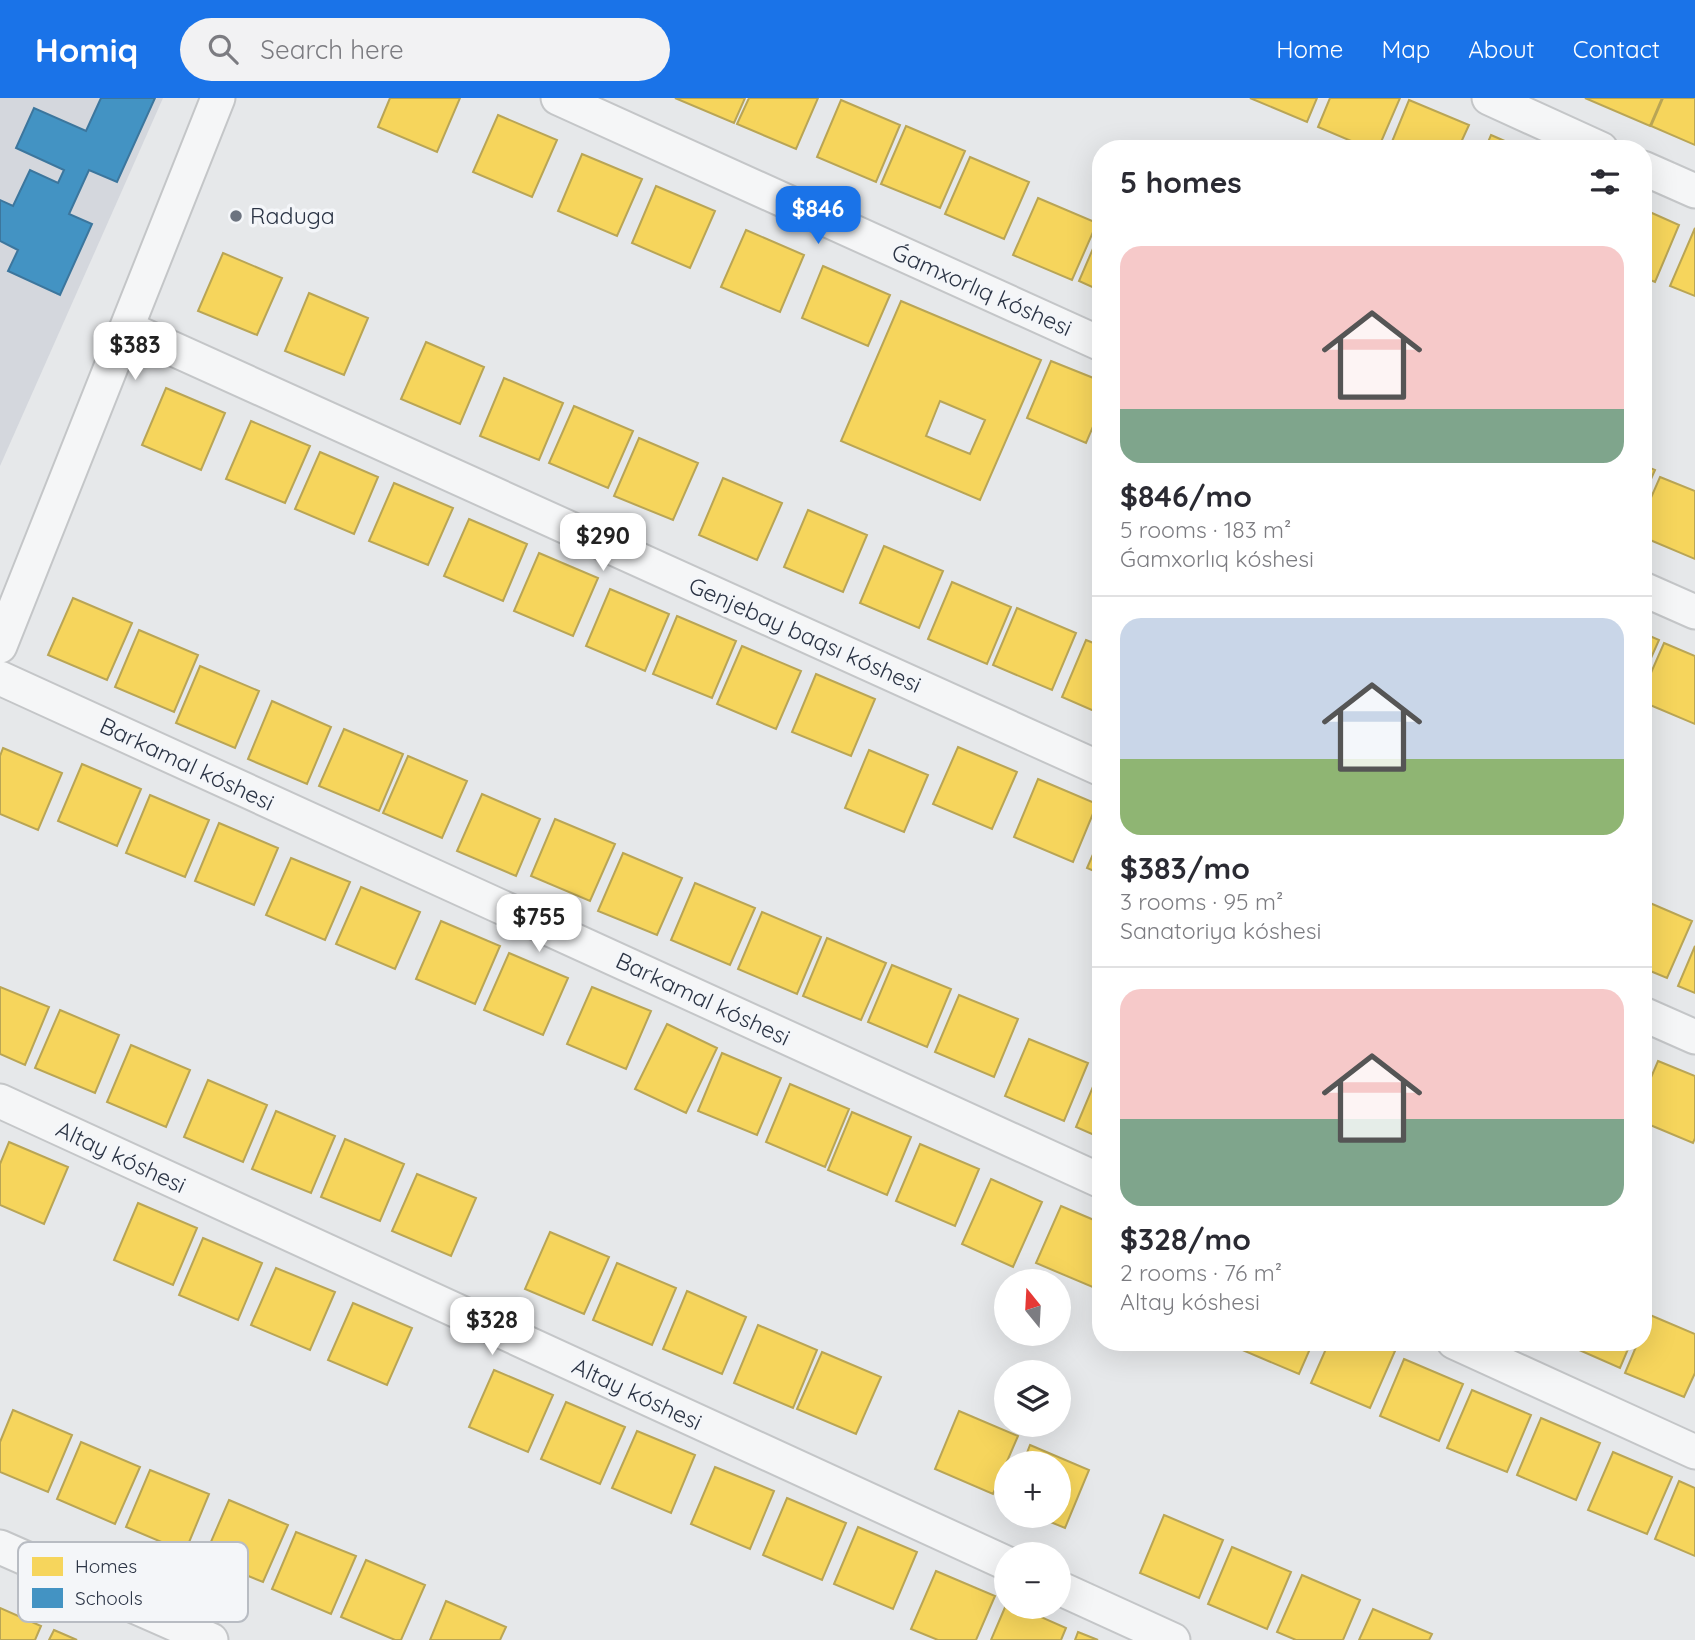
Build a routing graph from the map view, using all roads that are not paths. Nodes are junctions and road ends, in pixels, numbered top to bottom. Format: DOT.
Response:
graph roads {
  1 [pos="218,98"];
  2 [pos="558,98"];
  3 [pos="1489,98"];
  4 [pos="1581,140"];
  5 [pos="1652,172"];
  6 [pos="1695,191"];
  7 [pos="127,328"];
  8 [pos="1092,340"];
  9 [pos="1652,593"];
  10 [pos="1695,612"];
  11 [pos="0,646"];
  12 [pos="0,678"];
  13 [pos="1092,765"];
  14 [pos="1652,1018"];
  15 [pos="1695,1037"];
  16 [pos="0,1101"];
  17 [pos="1092,1177"];
  18 [pos="1474,1351"];
  19 [pos="1695,1452"];
  20 [pos="0,1547"];
  21 [pos="18,1555"];
  22 [pos="994,1557"];
  23 [pos="1071,1593"];
  24 [pos="170,1622"];
  25 [pos="211,1640"];
  26 [pos="1173,1640"];
  1 -- 7 [label="street"];
  2 -- 8 [label="street, Ǵamxorlıq kóshesi"];
  3 -- 4 [label="street"];
  5 -- 6 [label="street"];
  7 -- 11 [label="street"];
  7 -- 13 [label="street, Genjebay baqsı kóshesi"];
  9 -- 10 [label="street"];
  12 -- 17 [label="street, Barkamal kóshesi"];
  14 -- 15 [label="street"];
  16 -- 22 [label="street, Altay kóshesi"];
  18 -- 19 [label="street"];
  20 -- 21 [label="street"];
  23 -- 26 [label="street"];
  24 -- 25 [label="street"];
}
